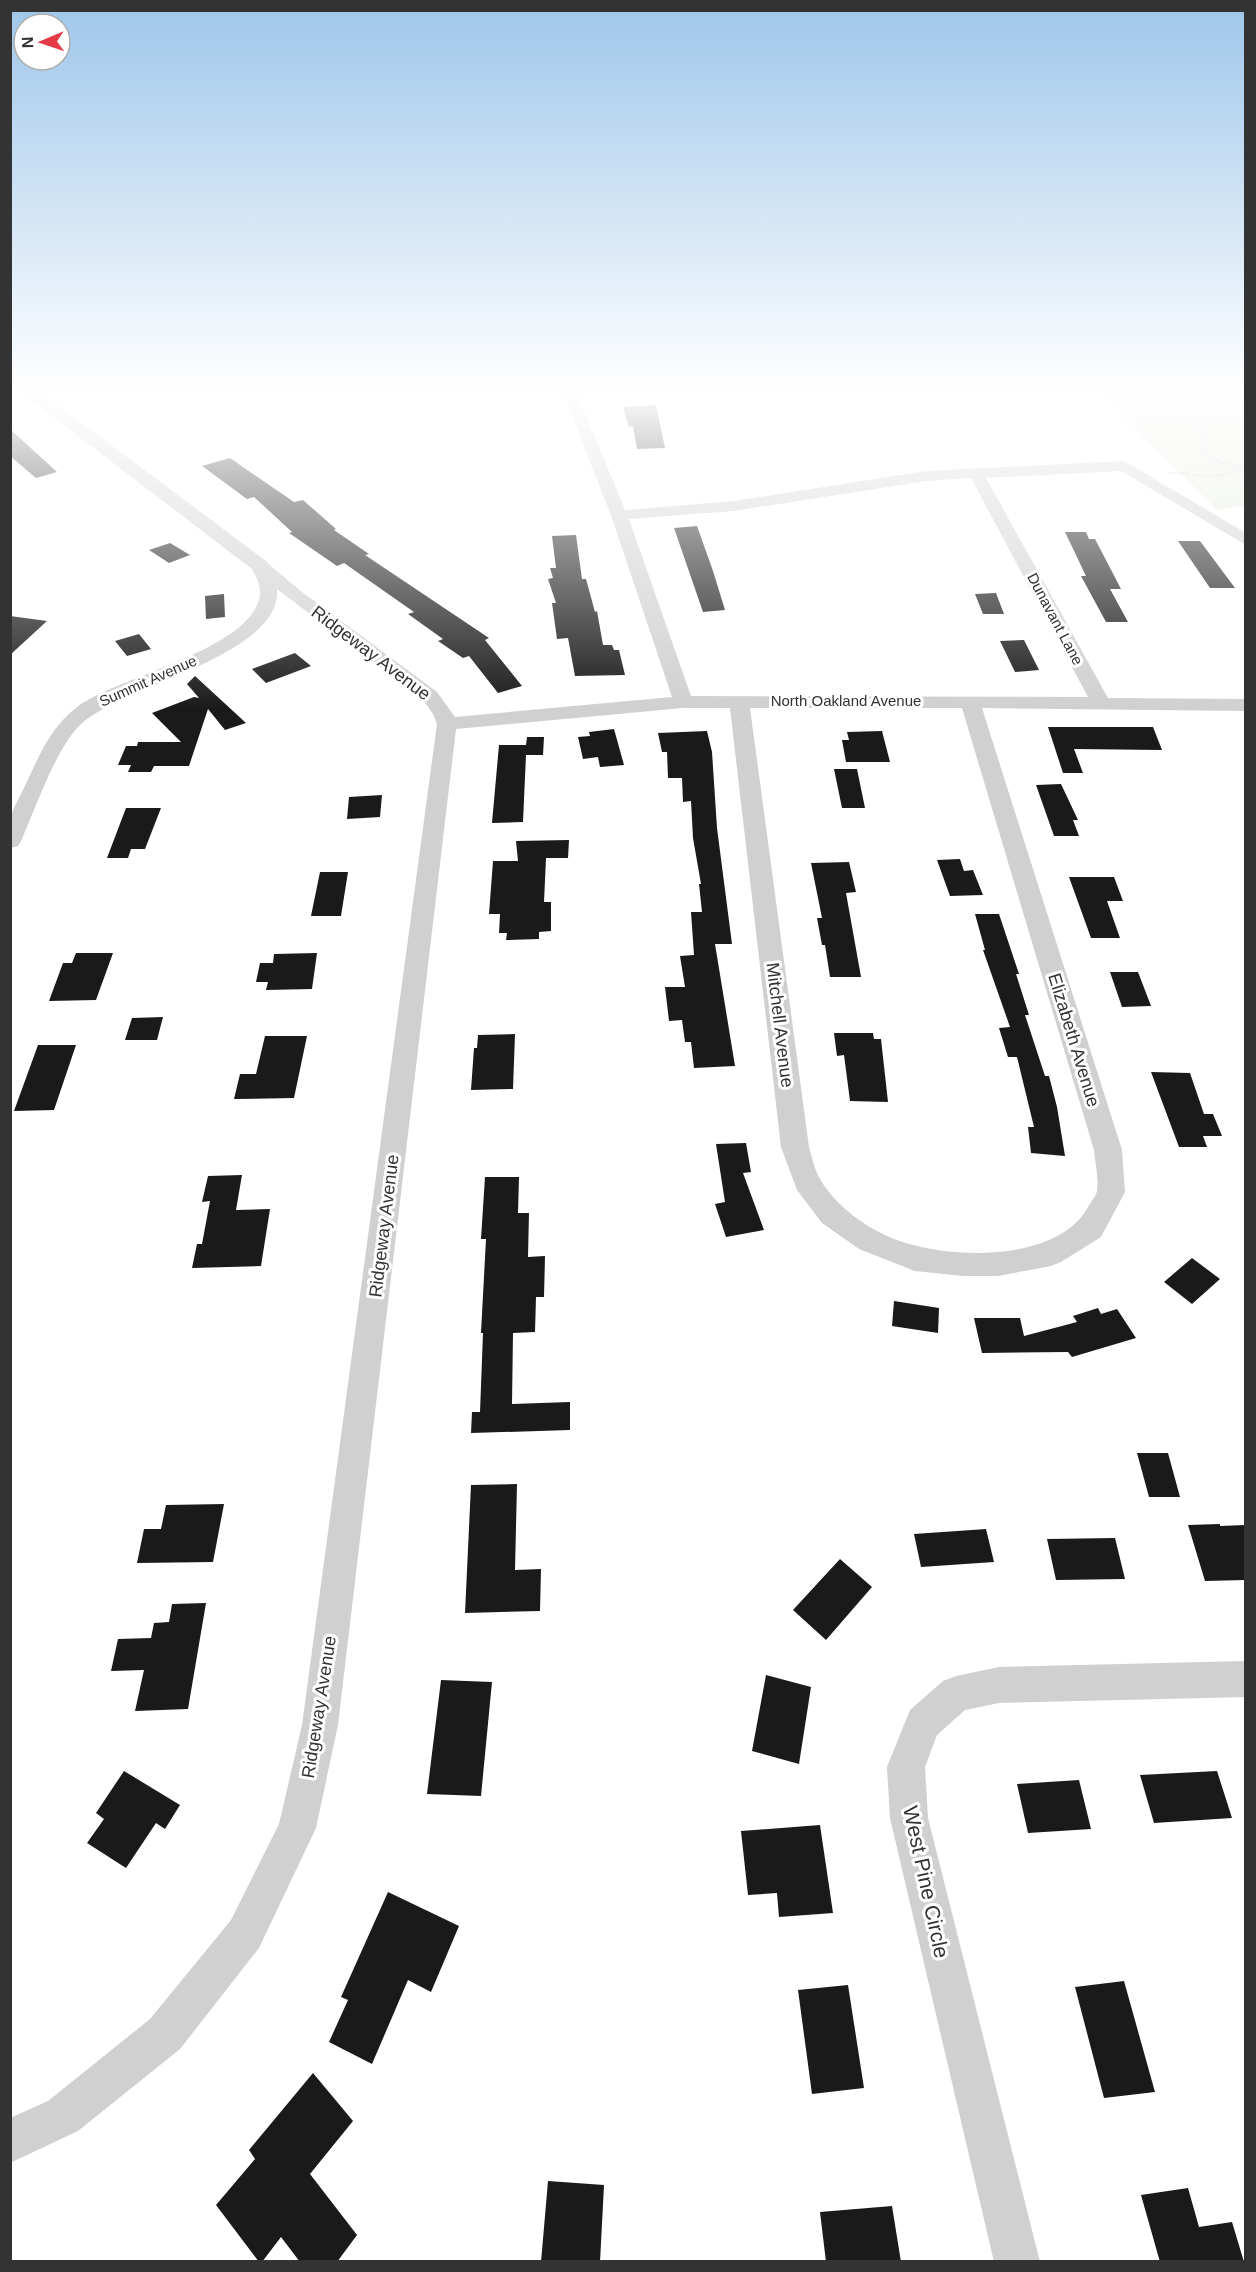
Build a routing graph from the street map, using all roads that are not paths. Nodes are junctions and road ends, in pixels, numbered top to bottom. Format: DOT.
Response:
graph roads {
  1 [pos="169,497"];
  2 [pos="612,497"];
  3 [pos="791,497"];
  4 [pos="989,497"];
  5 [pos="1175,497"];
  6 [pos="619,515"];
  7 [pos="1245,540"];
  8 [pos="259,565"];
  9 [pos="739,701"];
  10 [pos="682,702"];
  11 [pos="970,702"];
  12 [pos="1101,702"];
  13 [pos="1245,705"];
  14 [pos="447,724"];
  15 [pos="10,841"];
  16 [pos="945,1263"];
  17 [pos="1245,1679"];
  18 [pos="10,2141"];
  19 [pos="1017,2262"];
  1 -- 8 [label="street, Ridgeway Avenue"];
  2 -- 6 [label="street"];
  3 -- 6 [label="street"];
  4 -- 12 [label="street, Dunavant Lane"];
  5 -- 7 [label="street"];
  6 -- 10 [label="street"];
  8 -- 14 [label="street, Ridgeway Avenue"];
  8 -- 15 [label="street, Summit Avenue"];
  9 -- 10 [label="street, North Oakland Avenue"];
  9 -- 11 [label="street, North Oakland Avenue"];
  9 -- 16 [label="street, Mitchell Avenue"];
  10 -- 14 [label="street, North Oakland Avenue"];
  11 -- 12 [label="street, North Oakland Avenue"];
  11 -- 16 [label="street, Elizabeth Avenue"];
  12 -- 13 [label="street, North Oakland Avenue"];
  14 -- 18 [label="street, Ridgeway Avenue"];
  17 -- 19 [label="street, West Pine Circle"];
}
